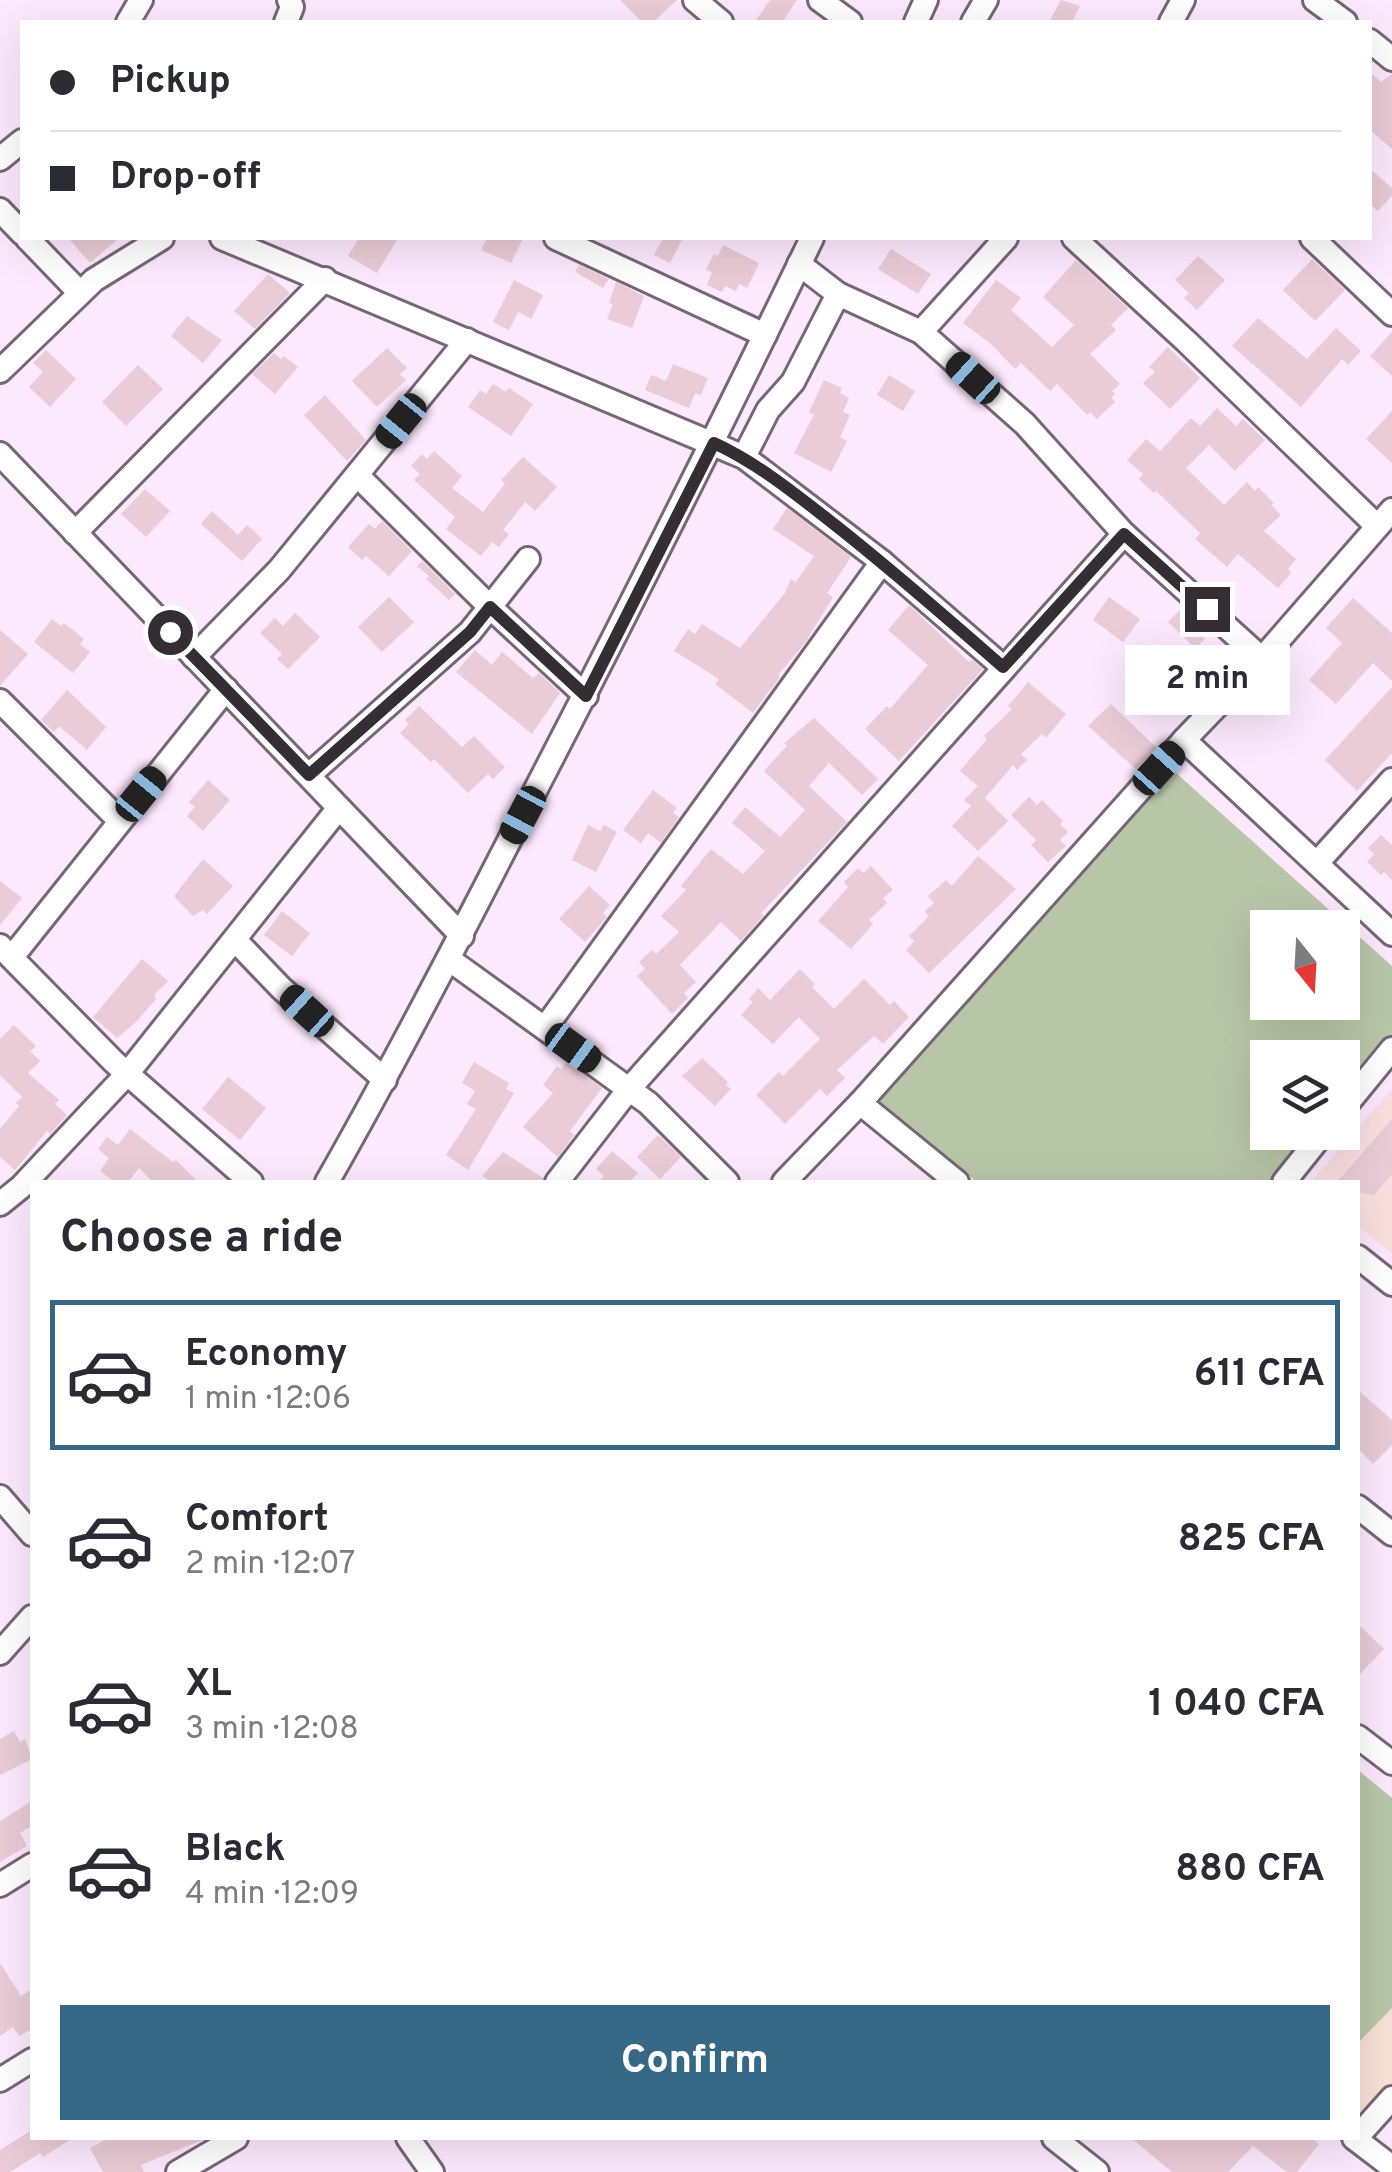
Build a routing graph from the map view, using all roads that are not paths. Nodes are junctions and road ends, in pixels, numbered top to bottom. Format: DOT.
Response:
graph roads {
  1 [pos="695,0"];
  2 [pos="820,0"];
  3 [pos="1315,0"];
  4 [pos="719,20"];
  5 [pos="847,20"];
  6 [pos="1342,20"];
  7 [pos="1372,43"];
  8 [pos="1392,59"];
  9 [pos="20,143"];
  10 [pos="0,158"];
  11 [pos="0,210"];
  12 [pos="20,230"];
  13 [pos="30,240"];
  14 [pos="159,240"];
  15 [pos="227,240"];
  16 [pos="560,240"];
  17 [pos="811,240"];
  18 [pos="1004,240"];
  19 [pos="1076,240"];
  20 [pos="1314,240"];
  21 [pos="799,264"];
  22 [pos="325,278"];
  23 [pos="80,293"];
  24 [pos="838,294"];
  25 [pos="1392,314"];
  26 [pos="921,332"];
  27 [pos="765,335"];
  28 [pos="467,340"];
  29 [pos="0,372"];
  30 [pos="714,443"];
  31 [pos="0,454"];
  32 [pos="744,457"];
  33 [pos="357,475"];
  34 [pos="1384,518"];
  35 [pos="75,533"];
  36 [pos="1124,534"];
  37 [pos="528,559"];
  38 [pos="882,562"];
  39 [pos="490,607"];
  40 [pos="194,657"];
  41 [pos="1262,659"];
  42 [pos="1003,667"];
  43 [pos="226,690"];
  44 [pos="586,696"];
  45 [pos="0,701"];
  46 [pos="1184,740"];
  47 [pos="309,775"];
  48 [pos="1392,780"];
  49 [pos="338,808"];
  50 [pos="120,821"];
  51 [pos="1316,863"];
  52 [pos="1392,934"];
  53 [pos="462,936"];
  54 [pos="236,940"];
  55 [pos="6,952"];
  56 [pos="450,960"];
  57 [pos="545,1028"];
  58 [pos="1392,1049"];
  59 [pos="127,1074"];
  60 [pos="386,1080"];
  61 [pos="1360,1088"];
  62 [pos="629,1089"];
  63 [pos="860,1103"];
  64 [pos="1310,1150"];
  65 [pos="249,1180"];
  66 [pos="328,1180"];
  67 [pos="559,1180"];
  68 [pos="725,1180"];
  69 [pos="786,1180"];
  70 [pos="955,1180"];
  71 [pos="1286,1180"];
  72 [pos="18,1186"];
  73 [pos="0,1204"];
  74 [pos="1360,1259"];
  75 [pos="1392,1284"];
  76 [pos="0,1496"];
  77 [pos="1360,1509"];
  78 [pos="30,1532"];
  79 [pos="1392,1534"];
  80 [pos="30,1620"];
  81 [pos="0,1653"];
  82 [pos="1360,1739"];
  83 [pos="1392,1763"];
  84 [pos="30,1866"];
  85 [pos="0,1885"];
  86 [pos="30,2061"];
  87 [pos="0,2080"];
  88 [pos="1392,2098"];
  89 [pos="1360,2133"];
  90 [pos="233,2140"];
  91 [pos="409,2140"];
  92 [pos="1057,2140"];
  93 [pos="1360,2140"];
  94 [pos="1392,2167"];
  95 [pos="178,2172"];
  96 [pos="432,2172"];
  97 [pos="1097,2172"];
  1 -- 4 [label="street"];
  2 -- 5 [label="street"];
  3 -- 6 [label="street"];
  7 -- 8 [label="street"];
  9 -- 10 [label="street"];
  11 -- 12 [label="street"];
  13 -- 23 [label="street"];
  14 -- 23 [label="street"];
  15 -- 22 [label="street"];
  16 -- 27 [label="street"];
  17 -- 21 [label="street"];
  18 -- 26 [label="street"];
  19 -- 34 [label="street"];
  20 -- 25 [label="street"];
  21 -- 24 [label="street"];
  21 -- 27 [label="street"];
  22 -- 28 [label="street"];
  22 -- 35 [label="street"];
  23 -- 29 [label="street"];
  24 -- 26 [label="street"];
  24 -- 32 [label="street"];
  26 -- 36 [label="street"];
  27 -- 30 [label="street"];
  28 -- 30 [label="street"];
  28 -- 33 [label="street"];
  30 -- 32 [label="street"];
  30 -- 44 [label="street"];
  31 -- 35 [label="street"];
  32 -- 38 [label="street"];
  33 -- 39 [label="street"];
  33 -- 40 [label="street"];
  34 -- 41 [label="street"];
  35 -- 40 [label="street"];
  36 -- 41 [label="street"];
  36 -- 42 [label="street"];
  37 -- 39 [label="street"];
  38 -- 42 [label="street"];
  38 -- 57 [label="street"];
  39 -- 44 [label="street"];
  39 -- 47 [label="street"];
  40 -- 43 [label="street"];
  41 -- 46 [label="street"];
  42 -- 62 [label="street"];
  43 -- 47 [label="street"];
  43 -- 50 [label="street"];
  44 -- 53 [label="street"];
  45 -- 50 [label="street"];
  46 -- 51 [label="street"];
  46 -- 63 [label="street"];
  47 -- 49 [label="street"];
  48 -- 51 [label="street"];
  49 -- 53 [label="street"];
  49 -- 54 [label="street"];
  50 -- 55 [label="street"];
  51 -- 52 [label="street"];
  53 -- 56 [label="street"];
  54 -- 59 [label="street"];
  54 -- 60 [label="street"];
  55 -- 59 [label="street"];
  56 -- 57 [label="street"];
  56 -- 60 [label="street"];
  57 -- 62 [label="street"];
  58 -- 61 [label="street"];
  59 -- 65 [label="street"];
  59 -- 72 [label="street"];
  60 -- 66 [label="street"];
  62 -- 67 [label="street"];
  62 -- 68 [label="street"];
  63 -- 69 [label="street"];
  63 -- 70 [label="street"];
  64 -- 71 [label="street"];
  72 -- 73 [label="street"];
  74 -- 75 [label="street"];
  76 -- 78 [label="street"];
  77 -- 79 [label="street"];
  80 -- 81 [label="street"];
  82 -- 83 [label="street"];
  84 -- 85 [label="street"];
  86 -- 87 [label="street"];
  88 -- 89 [label="street"];
  90 -- 95 [label="street"];
  91 -- 96 [label="street"];
  92 -- 97 [label="street"];
  93 -- 94 [label="street"];
}
